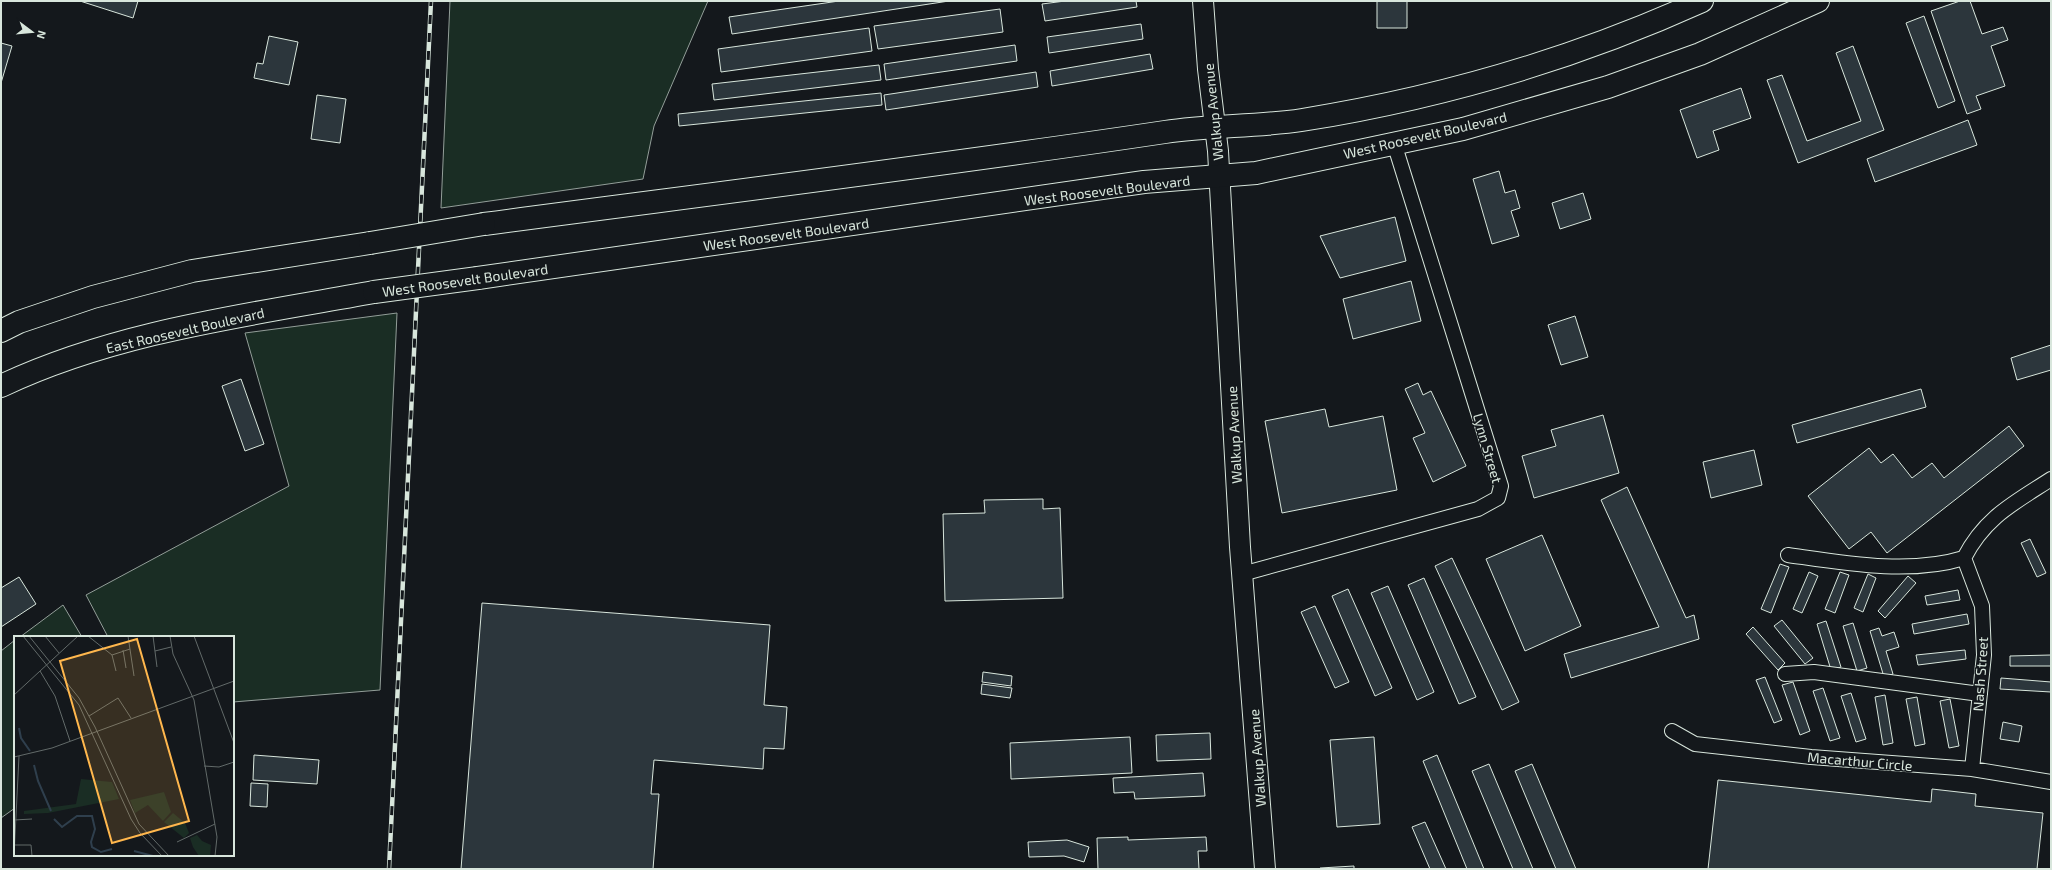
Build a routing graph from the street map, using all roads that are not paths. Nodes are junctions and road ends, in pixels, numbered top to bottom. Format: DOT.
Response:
graph roads {
  1 [pos="1203,1"];
  2 [pos="1702,1"];
  3 [pos="1818,1"];
  4 [pos="1215,126"];
  5 [pos="1394,144"];
  6 [pos="1219,176"];
  7 [pos="374,292"];
  8 [pos="1,331"];
  9 [pos="1,386"];
  10 [pos="2051,479"];
  11 [pos="1788,555"];
  12 [pos="1964,558"];
  13 [pos="1242,574"];
  14 [pos="1786,674"];
  15 [pos="1980,694"];
  16 [pos="1672,731"];
  17 [pos="1972,769"];
  18 [pos="2051,782"];
  19 [pos="1265,869"];
  1 -- 4 [label="street, Walkup Avenue"];
  2 -- 4 [label="highway"];
  3 -- 5 [label="highway, West Roosevelt Boulevard"];
  4 -- 6 [label="street, Walkup Avenue"];
  4 -- 8 [label="highway, bridge"];
  5 -- 6 [label="highway, West Roosevelt Boulevard"];
  5 -- 13 [label="street, Lynn Street"];
  6 -- 7 [label="highway, West Roosevelt Boulevard, bridge"];
  6 -- 13 [label="street, Walkup Avenue"];
  7 -- 9 [label="highway, East Roosevelt Boulevard"];
  10 -- 12 [label="street"];
  11 -- 12 [label="street"];
  12 -- 15 [label="street, Nash Street"];
  13 -- 19 [label="street, Walkup Avenue"];
  14 -- 15 [label="street"];
  15 -- 17 [label="street, Nash Street"];
  16 -- 17 [label="street, Macarthur Circle"];
  17 -- 18 [label="street, Macarthur Circle"];
}
